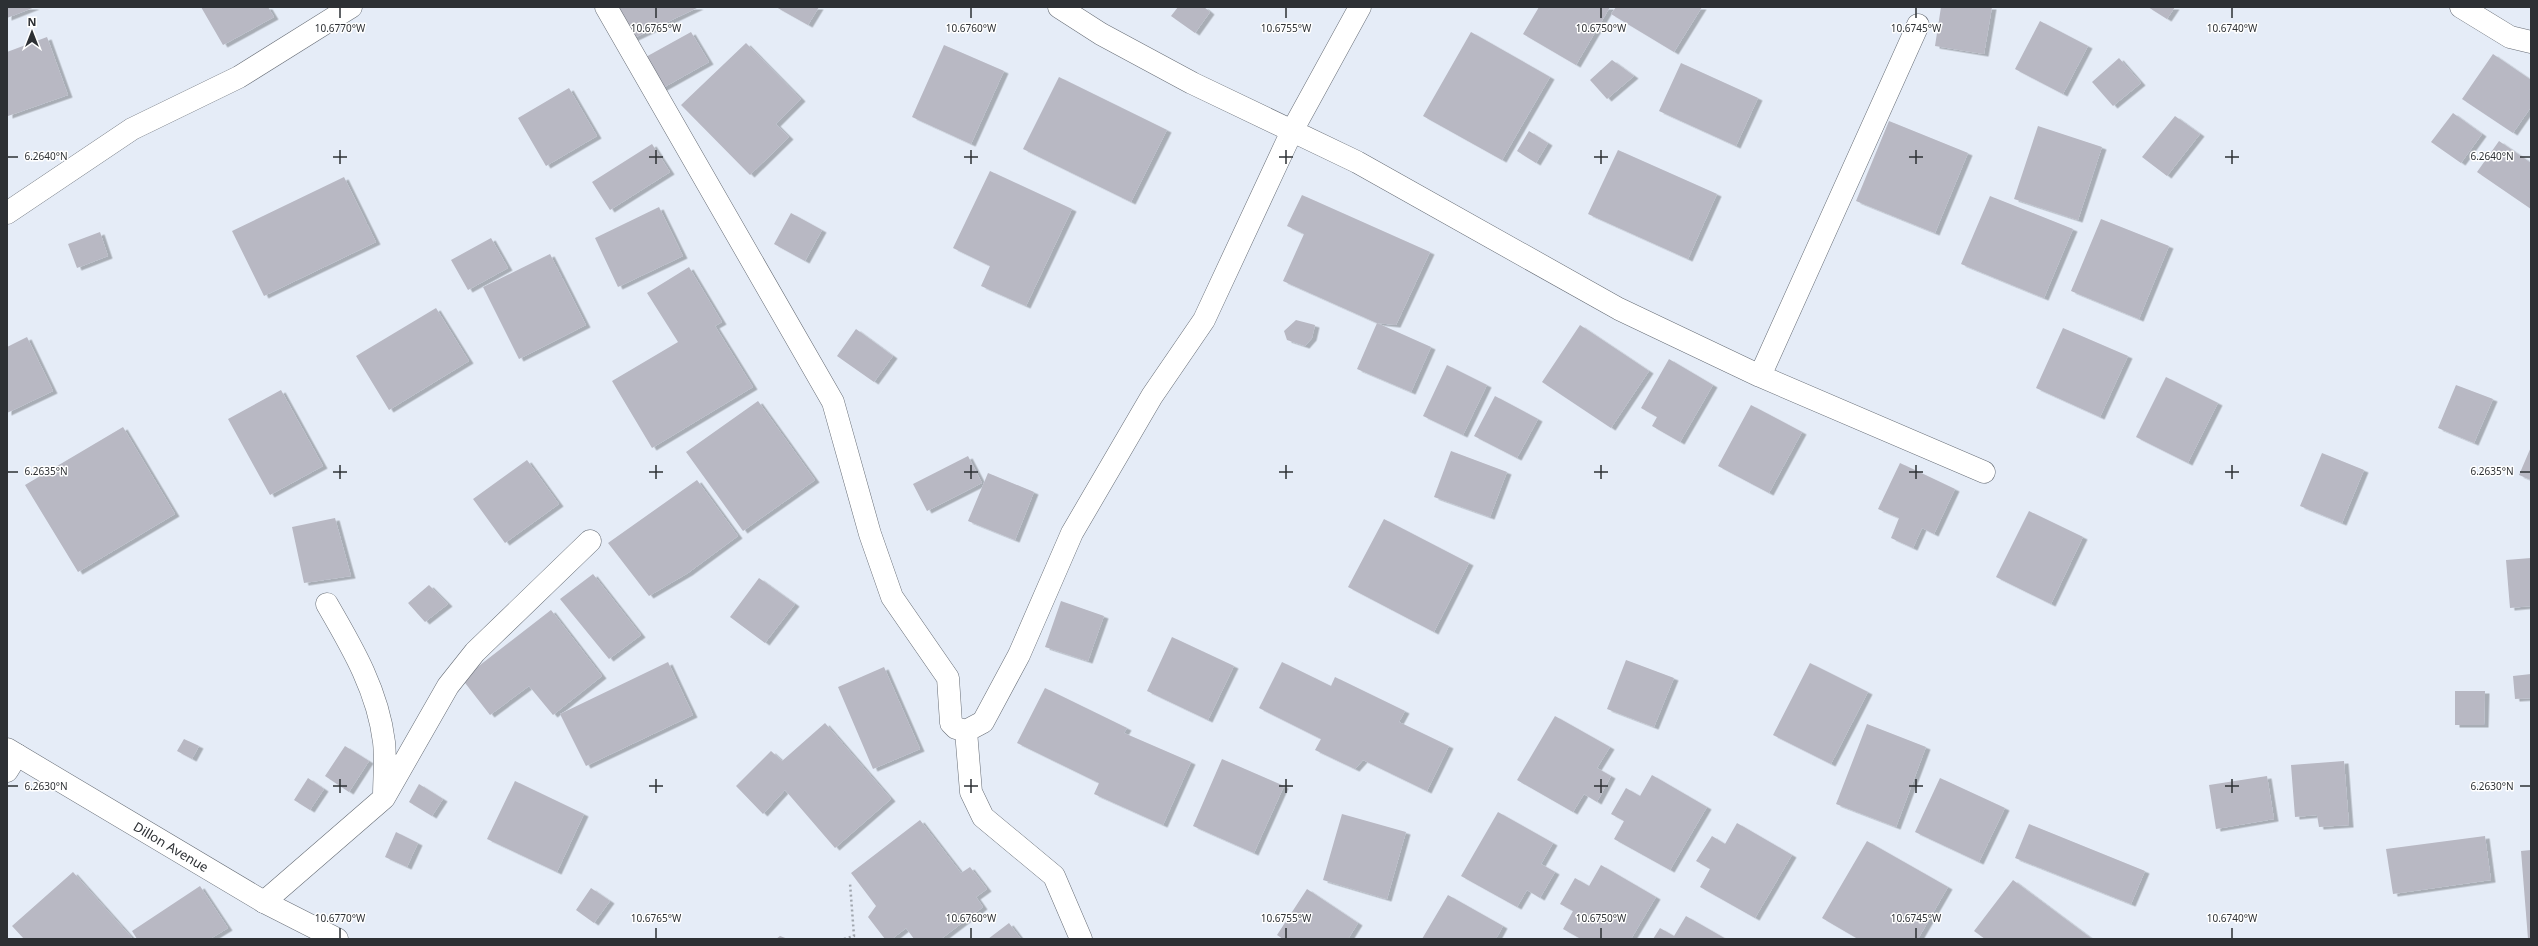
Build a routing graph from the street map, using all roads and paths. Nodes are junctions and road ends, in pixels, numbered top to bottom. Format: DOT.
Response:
graph roads {
  1 [pos="351,7"];
  2 [pos="606,7"];
  3 [pos="1059,7"];
  4 [pos="1360,7"];
  5 [pos="2461,7"];
  6 [pos="1918,25"];
  7 [pos="2531,42"];
  8 [pos="1292,131"];
  9 [pos="7,213"];
  10 [pos="1760,376"];
  11 [pos="1984,472"];
  12 [pos="590,541"];
  13 [pos="327,604"];
  14 [pos="966,731"];
  15 [pos="10,758"];
  16 [pos="384,798"];
  17 [pos="850,883"];
  18 [pos="264,902"];
  19 [pos="337,939"];
  20 [pos="844,939"];
  21 [pos="1080,939"];
  1 -- 9 [label="street"];
  2 -- 14 [label="street"];
  3 -- 8 [label="street"];
  4 -- 8 [label="street"];
  5 -- 7 [label="street"];
  6 -- 10 [label="street"];
  8 -- 10 [label="street"];
  8 -- 14 [label="street"];
  10 -- 11 [label="street"];
  12 -- 16 [label="street"];
  13 -- 16 [label="street"];
  14 -- 21 [label="street"];
  15 -- 18 [label="street, Dillon Avenue"];
  16 -- 18 [label="street"];
  17 -- 20 [label="path"];
  18 -- 19 [label="street, Dillon Avenue"];
}
